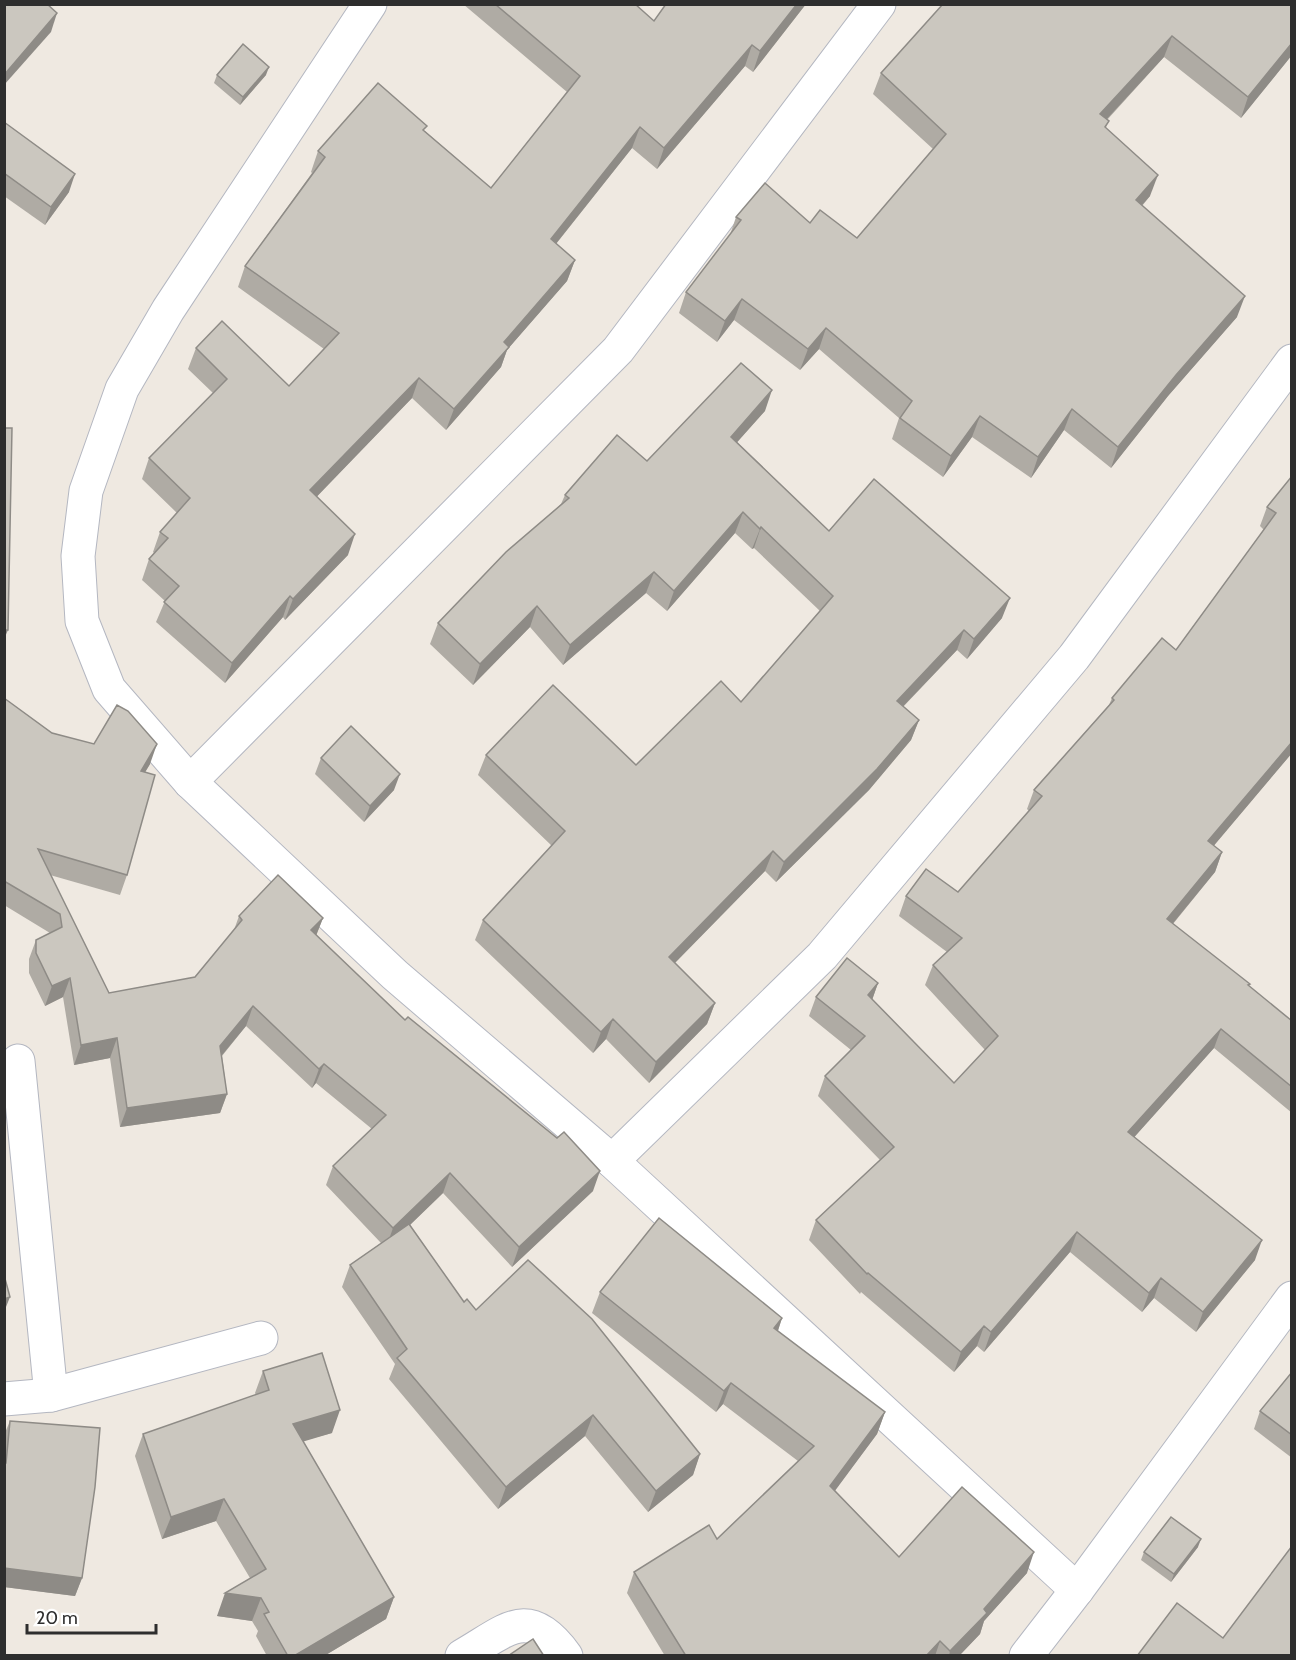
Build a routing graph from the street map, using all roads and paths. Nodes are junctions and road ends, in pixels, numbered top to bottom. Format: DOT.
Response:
graph roads {
  1 [pos="370,4"];
  2 [pos="879,4"];
  3 [pos="1292,361"];
  4 [pos="190,782"];
  5 [pos="18,1061"];
  6 [pos="612,1161"];
  7 [pos="1292,1298"];
  8 [pos="261,1338"];
  9 [pos="51,1395"];
  10 [pos="4,1399"];
  11 [pos="1077,1590"];
  12 [pos="462,1656"];
  13 [pos="566,1656"];
  14 [pos="1026,1656"];
  1 -- 4 [label="street"];
  2 -- 4 [label="street"];
  3 -- 6 [label="street"];
  4 -- 6 [label="street"];
  5 -- 9 [label="street"];
  6 -- 11 [label="street"];
  7 -- 11 [label="street"];
  8 -- 9 [label="street"];
  9 -- 10 [label="street"];
  11 -- 14 [label="street"];
  12 -- 13 [label="street"];
}
